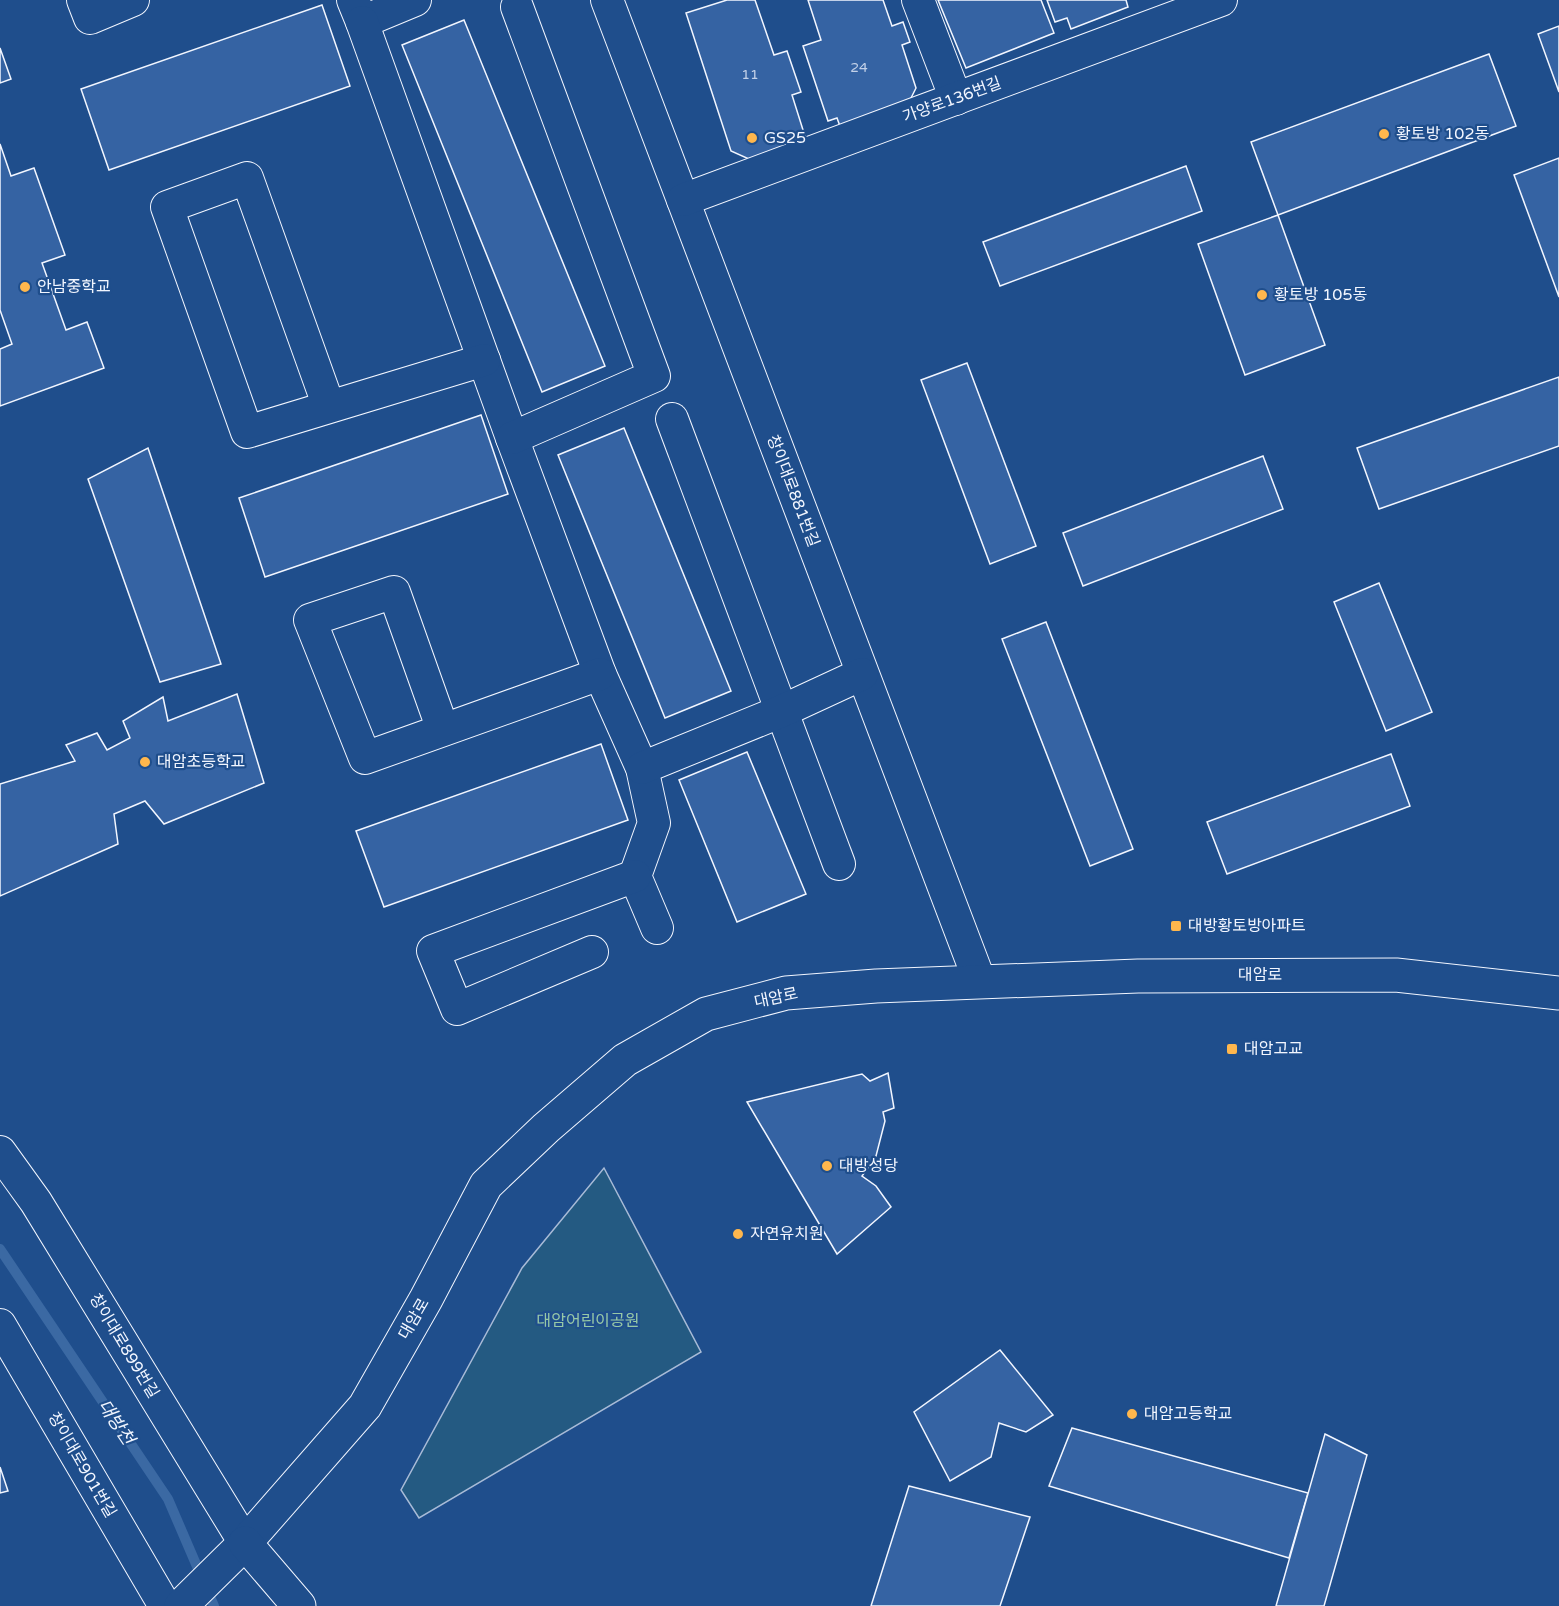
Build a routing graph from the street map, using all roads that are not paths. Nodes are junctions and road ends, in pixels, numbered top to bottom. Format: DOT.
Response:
graph roads {
  1 [pos="83,0"];
  2 [pos="133,0"];
  3 [pos="415,0"];
  4 [pos="608,0"];
  5 [pos="918,0"];
  6 [pos="1221,0"];
  7 [pos="518,8"];
  8 [pos="1175,8"];
  9 [pos="357,11"];
  10 [pos="956,99"];
  11 [pos="683,200"];
  12 [pos="484,360"];
  13 [pos="329,407"];
  14 [pos="672,419"];
  15 [pos="512,438"];
  16 [pos="600,674"];
  17 [pos="862,675"];
  18 [pos="782,711"];
  19 [pos="443,730"];
  20 [pos="642,768"];
  21 [pos="839,864"];
  22 [pos="635,876"];
  23 [pos="657,928"];
  24 [pos="592,952"];
  25 [pos="980,982"];
  26 [pos="1559,993"];
  27 [pos="0,1152"];
  28 [pos="0,1325"];
  29 [pos="245,1543"];
  30 [pos="165,1606"];
  31 [pos="181,1606"];
  32 [pos="299,1606"];
  1 -- 2 [label="street"];
  3 -- 9 [label="street"];
  4 -- 11 [label="street, 창이대로881번길"];
  5 -- 10 [label="street"];
  6 -- 8 [label="street, 가양로136번길"];
  7 -- 15 [label="street"];
  8 -- 10 [label="street, 가양로136번길"];
  9 -- 12 [label="street"];
  10 -- 11 [label="street, 가양로136번길"];
  11 -- 17 [label="street, 창이대로881번길"];
  12 -- 13 [label="street"];
  12 -- 15 [label="street"];
  13 -- 13 [label="street"];
  14 -- 18 [label="street"];
  15 -- 16 [label="street"];
  16 -- 19 [label="street"];
  16 -- 20 [label="street"];
  17 -- 18 [label="street"];
  17 -- 25 [label="street, 창이대로881번길"];
  18 -- 20 [label="street"];
  18 -- 21 [label="street"];
  19 -- 19 [label="street"];
  20 -- 22 [label="street"];
  22 -- 23 [label="street"];
  22 -- 24 [label="street"];
  25 -- 26 [label="main road, 대암로"];
  25 -- 29 [label="main road, 대암로"];
  27 -- 29 [label="street, 창이대로899번길"];
  28 -- 30 [label="street, 창이대로901번길"];
  29 -- 31 [label="main road, 대암로"];
  29 -- 32 [label="main road"];
}
